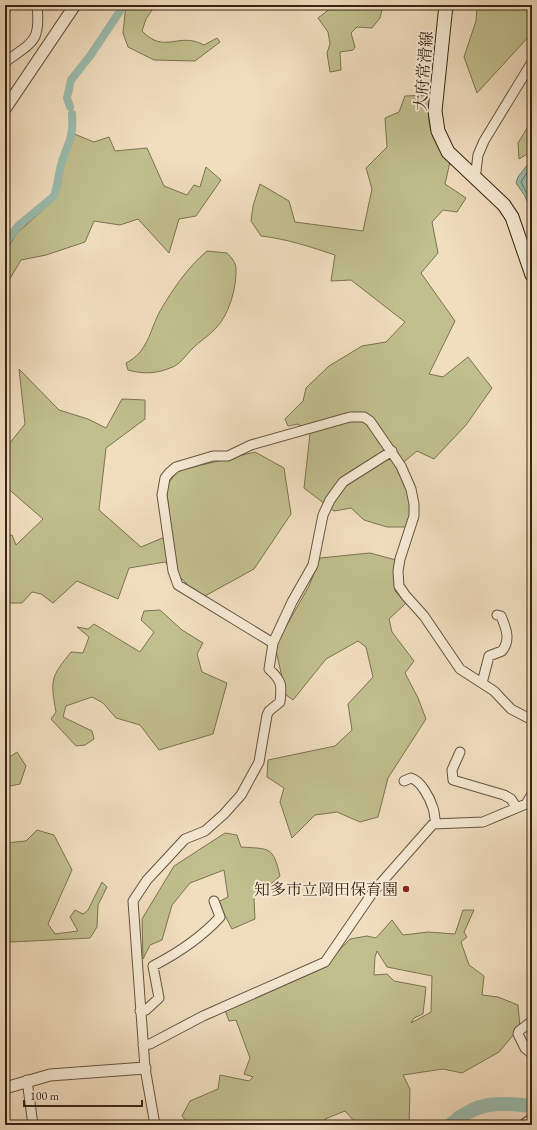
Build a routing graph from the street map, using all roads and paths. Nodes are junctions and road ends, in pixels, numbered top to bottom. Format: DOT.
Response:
graph roads {
  1 [pos="8,5"];
  2 [pos="36,5"];
  3 [pos="75,5"];
  4 [pos="446,5"];
  5 [pos="5,10"];
  6 [pos="28,47"];
  7 [pos="40,57"];
  8 [pos="5,62"];
  9 [pos="532,62"];
  10 [pos="5,109"];
  11 [pos="475,179"];
  12 [pos="532,275"];
  13 [pos="392,451"];
  14 [pos="497,614"];
  15 [pos="273,643"];
  16 [pos="482,683"];
  17 [pos="532,720"];
  18 [pos="460,752"];
  19 [pos="404,781"];
  20 [pos="532,794"];
  21 [pos="516,808"];
  22 [pos="436,823"];
  23 [pos="214,901"];
  24 [pos="140,1011"];
  25 [pos="532,1021"];
  26 [pos="143,1045"];
  27 [pos="532,1054"];
  28 [pos="146,1068"];
  29 [pos="27,1080"];
  30 [pos="5,1088"];
  31 [pos="532,1121"];
  32 [pos="33,1125"];
  33 [pos="155,1125"];
  34 [pos="526,1125"];
  1 -- 5 [label="street"];
  2 -- 6 [label="street"];
  3 -- 7 [label="street"];
  4 -- 11 [label="main road, 大府常滑線"];
  6 -- 7 [label="street"];
  6 -- 8 [label="street"];
  7 -- 10 [label="street"];
  9 -- 11 [label="street"];
  11 -- 12 [label="main road, 大府常滑線"];
  13 -- 15 [label="street"];
  13 -- 15 [label="street"];
  13 -- 16 [label="street"];
  14 -- 16 [label="street"];
  15 -- 24 [label="street"];
  16 -- 17 [label="street"];
  18 -- 21 [label="street"];
  19 -- 22 [label="street"];
  20 -- 21 [label="street"];
  21 -- 22 [label="street"];
  22 -- 26 [label="street"];
  23 -- 24 [label="street"];
  24 -- 26 [label="street"];
  25 -- 27 [label="street"];
  26 -- 28 [label="street"];
  28 -- 29 [label="street"];
  28 -- 33 [label="street"];
  29 -- 30 [label="street"];
  29 -- 32 [label="street"];
  31 -- 34 [label="main road"];
}
